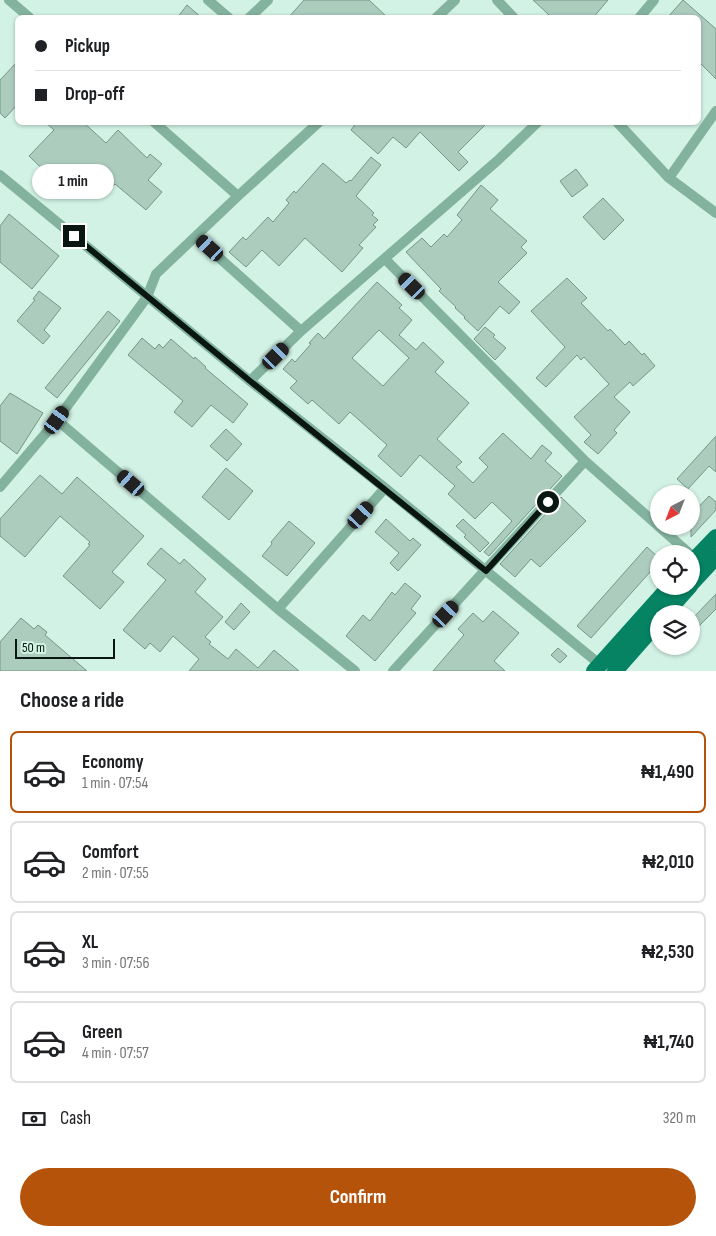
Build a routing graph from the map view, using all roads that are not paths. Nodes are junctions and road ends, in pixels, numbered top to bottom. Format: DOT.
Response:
graph roads {
  1 [pos="9,0"];
  2 [pos="208,0"];
  3 [pos="268,0"];
  4 [pos="455,0"];
  5 [pos="497,0"];
  6 [pos="654,0"];
  7 [pos="26,15"];
  8 [pos="226,15"];
  9 [pos="252,15"];
  10 [pos="439,15"];
  11 [pos="511,15"];
  12 [pos="642,15"];
  13 [pos="716,111"];
  14 [pos="157,125"];
  15 [pos="316,125"];
  16 [pos="535,125"];
  17 [pos="620,125"];
  18 [pos="0,175"];
  19 [pos="669,178"];
  20 [pos="238,196"];
  21 [pos="716,214"];
  22 [pos="196,237"];
  23 [pos="385,259"];
  24 [pos="147,296"];
  25 [pos="301,331"];
  26 [pos="250,381"];
  27 [pos="57,420"];
  28 [pos="586,461"];
  29 [pos="0,487"];
  30 [pos="385,488"];
  31 [pos="716,536"];
  32 [pos="678,545"];
  33 [pos="700,551"];
  34 [pos="716,557"];
  35 [pos="486,571"];
  36 [pos="700,574"];
  37 [pos="662,595"];
  38 [pos="681,595"];
  39 [pos="673,605"];
  40 [pos="278,609"];
  41 [pos="650,631"];
  42 [pos="600,669"];
  43 [pos="355,671"];
  44 [pos="393,671"];
  45 [pos="615,671"];
  1 -- 7 [label="street"];
  2 -- 8 [label="street"];
  3 -- 9 [label="street"];
  4 -- 10 [label="street"];
  5 -- 11 [label="street"];
  6 -- 12 [label="street"];
  13 -- 19 [label="street"];
  14 -- 20 [label="street"];
  15 -- 20 [label="street"];
  16 -- 23 [label="street"];
  17 -- 19 [label="street"];
  18 -- 24 [label="street"];
  19 -- 21 [label="street"];
  20 -- 22 [label="street"];
  22 -- 24 [label="street"];
  22 -- 25 [label="street"];
  23 -- 25 [label="street"];
  23 -- 28 [label="street"];
  24 -- 26 [label="street"];
  24 -- 27 [label="street"];
  25 -- 26 [label="street"];
  26 -- 30 [label="street"];
  27 -- 29 [label="street"];
  27 -- 40 [label="street"];
  28 -- 32 [label="street"];
  28 -- 35 [label="street"];
  30 -- 35 [label="street"];
  30 -- 40 [label="street"];
  31 -- 33 [label="main road"];
  34 -- 36 [label="main road"];
  35 -- 42 [label="street"];
  35 -- 44 [label="street"];
  37 -- 42 [label="main road"];
  38 -- 39 [label="main road"];
  40 -- 43 [label="street"];
  41 -- 45 [label="main road"];
}
